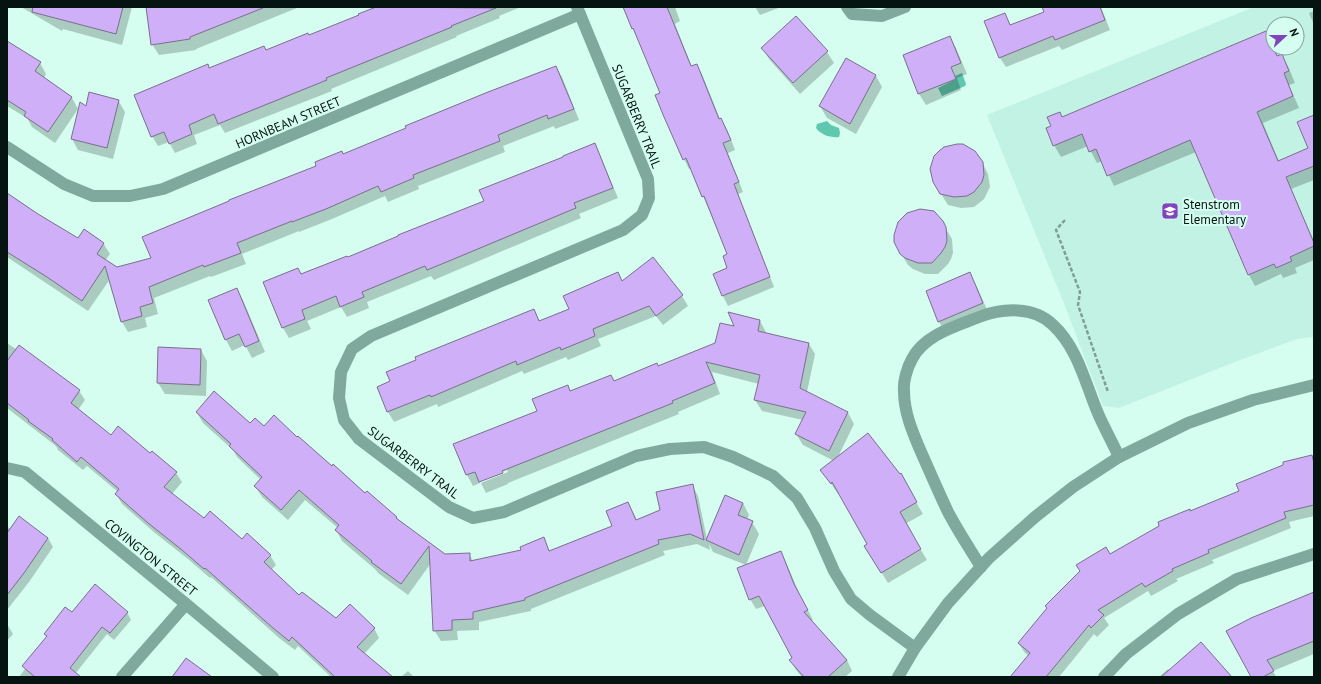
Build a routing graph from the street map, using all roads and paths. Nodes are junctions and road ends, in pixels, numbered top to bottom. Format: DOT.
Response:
graph roads {
  1 [pos="847,7"];
  2 [pos="905,7"];
  3 [pos="578,10"];
  4 [pos="7,147"];
  5 [pos="1065,220"];
  6 [pos="1314,385"];
  7 [pos="1110,399"];
  8 [pos="1119,457"];
  9 [pos="7,468"];
  10 [pos="1314,554"];
  11 [pos="981,567"];
  12 [pos="186,604"];
  13 [pos="915,648"];
  14 [pos="122,677"];
  15 [pos="273,677"];
  16 [pos="898,677"];
  17 [pos="1104,677"];
  1 -- 2 [label="street"];
  3 -- 4 [label="street, HORNBEAM STREET"];
  3 -- 13 [label="street, SUGARBERRY TRAIL"];
  5 -- 7 [label="path"];
  6 -- 8 [label="street"];
  8 -- 11 [label="street"];
  8 -- 11 [label="street"];
  9 -- 12 [label="street, COVINGTON STREET"];
  10 -- 17 [label="street"];
  11 -- 13 [label="street"];
  12 -- 14 [label="street"];
  12 -- 15 [label="street, COVINGTON STREET"];
  13 -- 16 [label="street"];
}
